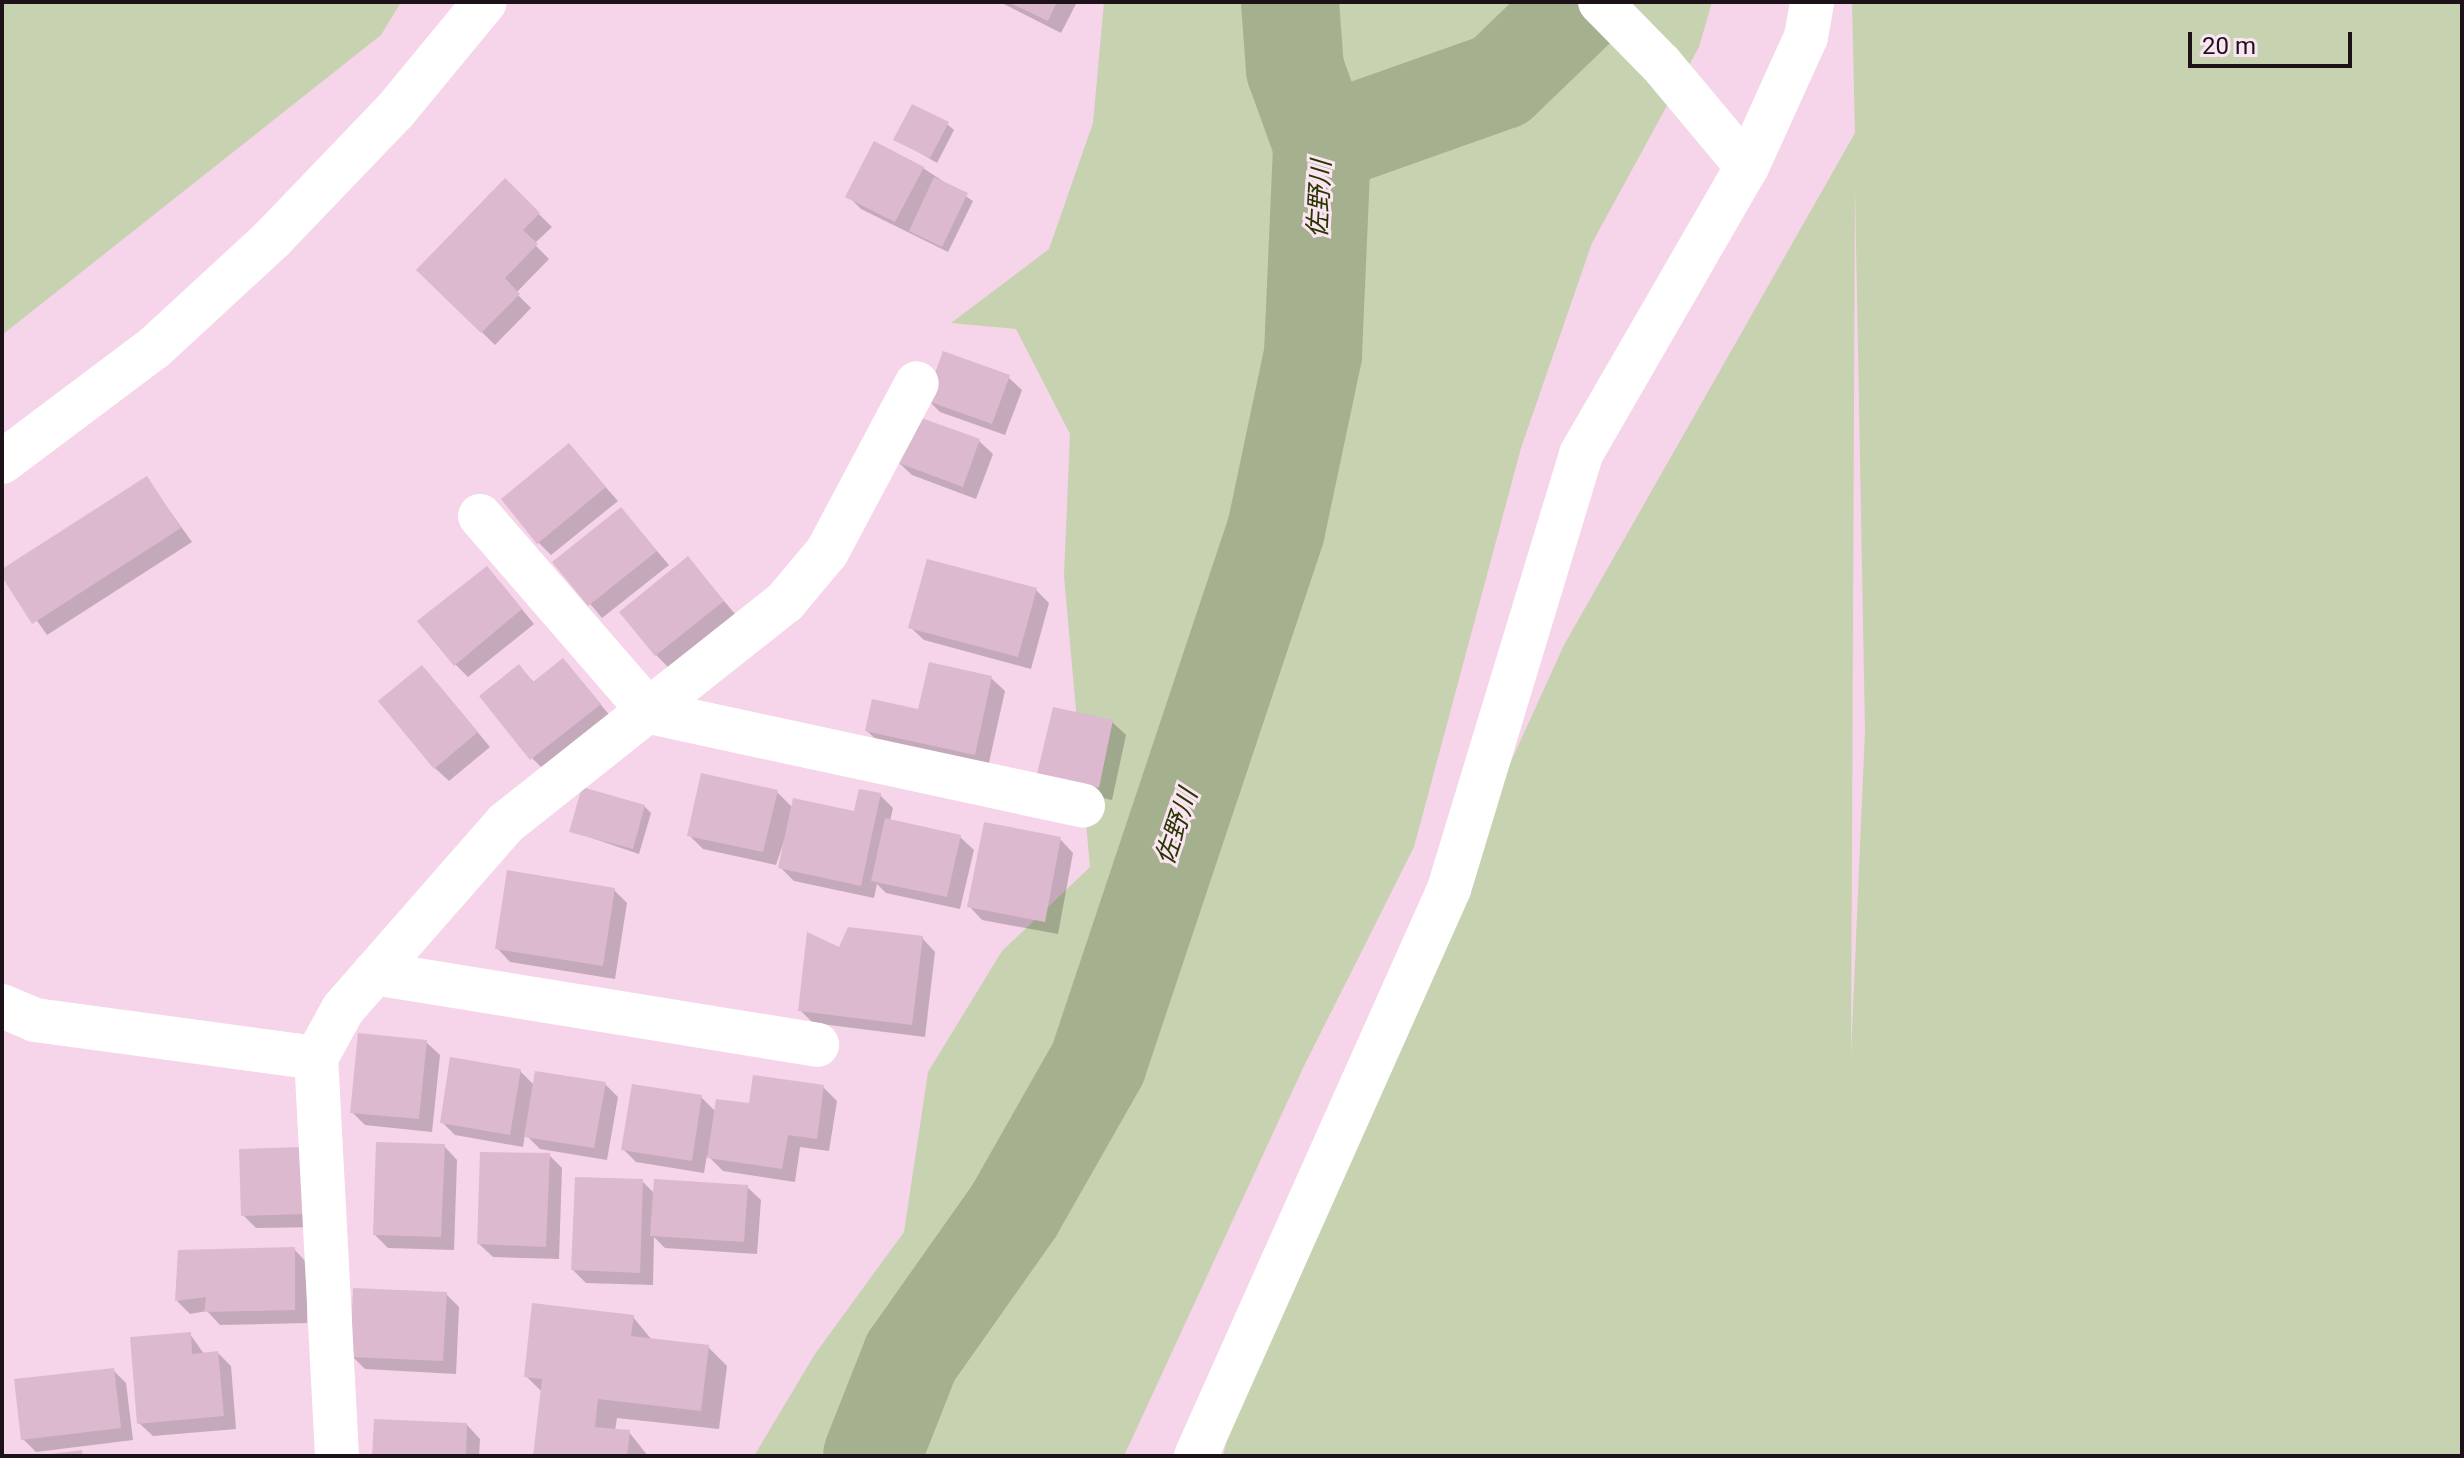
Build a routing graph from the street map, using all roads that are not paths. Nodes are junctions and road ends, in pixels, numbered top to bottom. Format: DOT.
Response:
graph roads {
  1 [pos="485,2"];
  2 [pos="1600,2"];
  3 [pos="1812,2"];
  4 [pos="1747,167"];
  5 [pos="917,383"];
  6 [pos="2,462"];
  7 [pos="480,516"];
  8 [pos="650,712"];
  9 [pos="1083,806"];
  10 [pos="374,973"];
  11 [pos="2,1006"];
  12 [pos="817,1045"];
  13 [pos="316,1058"];
  14 [pos="337,1456"];
  15 [pos="1196,1456"];
  1 -- 6 [label="street"];
  2 -- 4 [label="street"];
  3 -- 4 [label="street"];
  4 -- 15 [label="street"];
  5 -- 8 [label="street"];
  7 -- 8 [label="street"];
  8 -- 9 [label="street"];
  8 -- 10 [label="street"];
  10 -- 12 [label="street"];
  10 -- 13 [label="street"];
  11 -- 13 [label="street"];
  13 -- 14 [label="street"];
}
